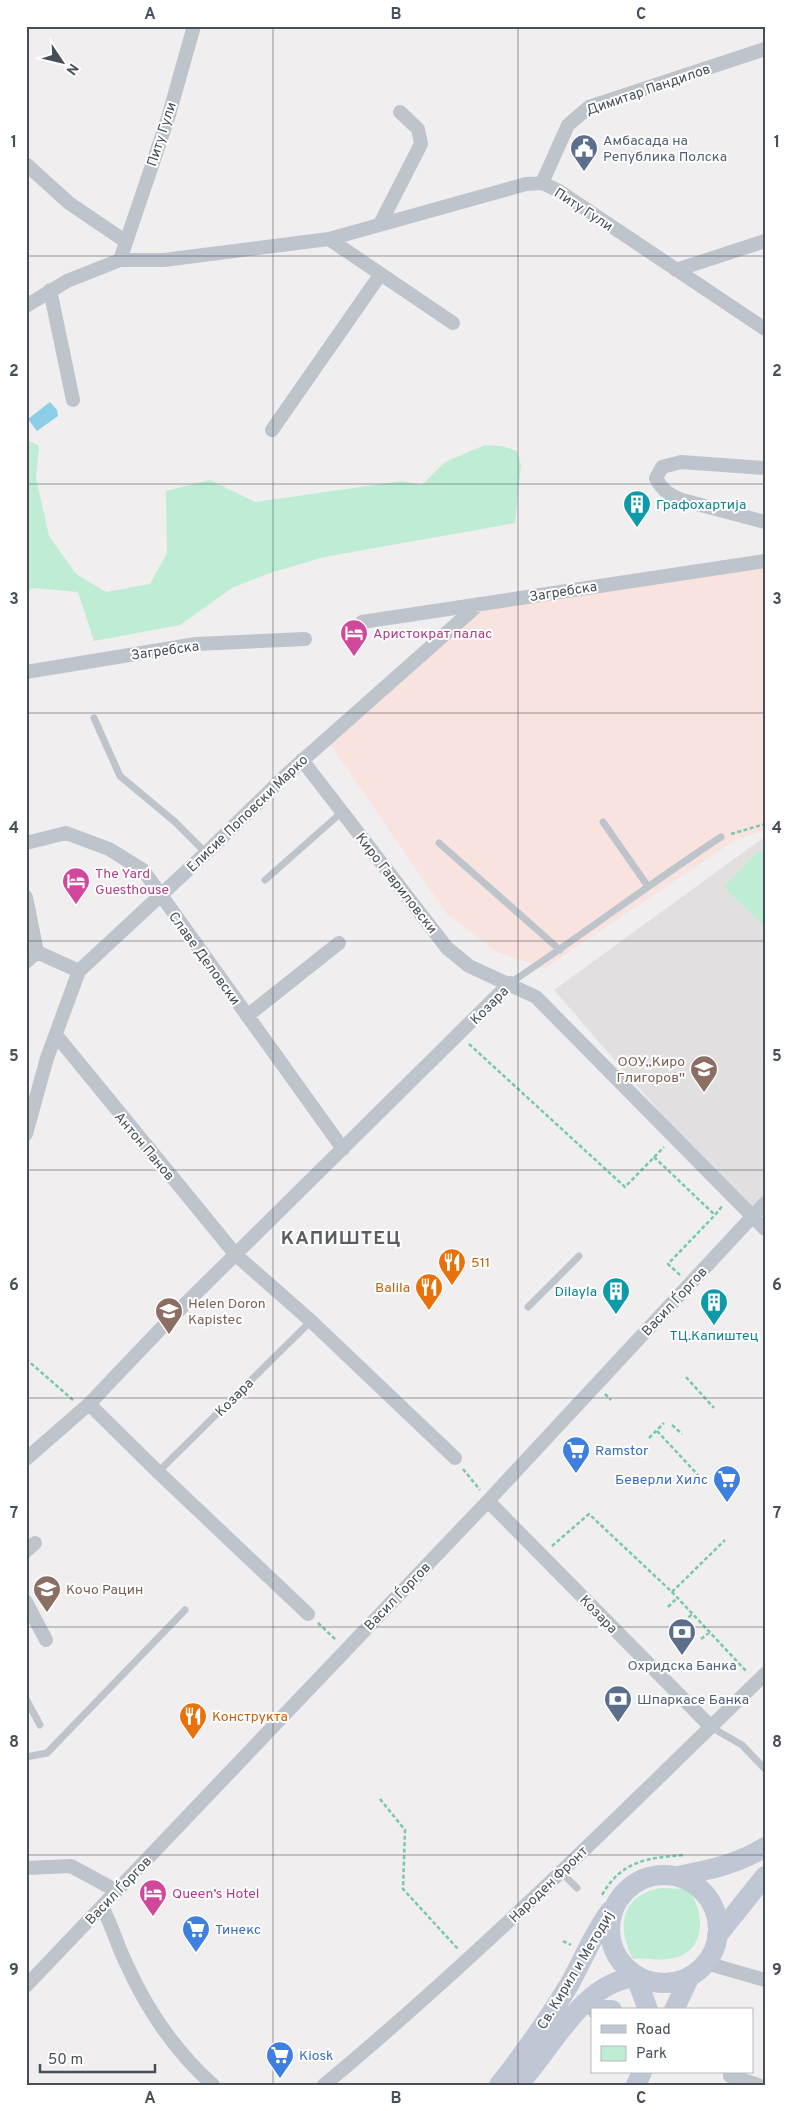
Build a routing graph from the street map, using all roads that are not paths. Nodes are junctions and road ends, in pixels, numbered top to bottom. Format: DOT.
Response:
graph roads {
  1 [pos="194,26"];
  2 [pos="765,49"];
  3 [pos="400,112"];
  4 [pos="26,164"];
  5 [pos="542,183"];
  6 [pos="380,224"];
  7 [pos="329,239"];
  8 [pos="125,241"];
  9 [pos="765,241"];
  10 [pos="120,260"];
  11 [pos="676,270"];
  12 [pos="380,275"];
  13 [pos="50,290"];
  14 [pos="26,306"];
  15 [pos="453,323"];
  16 [pos="765,329"];
  17 [pos="73,400"];
  18 [pos="272,430"];
  19 [pos="765,468"];
  20 [pos="765,522"];
  21 [pos="765,560"];
  22 [pos="479,604"];
  23 [pos="362,622"];
  24 [pos="305,639"];
  25 [pos="26,672"];
  26 [pos="94,718"];
  27 [pos="302,760"];
  28 [pos="342,812"];
  29 [pos="603,822"];
  30 [pos="720,837"];
  31 [pos="26,843"];
  32 [pos="439,843"];
  33 [pos="206,854"];
  34 [pos="265,880"];
  35 [pos="646,885"];
  36 [pos="160,895"];
  37 [pos="26,897"];
  38 [pos="339,943"];
  39 [pos="560,950"];
  40 [pos="38,952"];
  41 [pos="26,962"];
  42 [pos="80,971"];
  43 [pos="510,983"];
  44 [pos="247,1016"];
  45 [pos="56,1035"];
  46 [pos="26,1134"];
  47 [pos="343,1149"];
  48 [pos="765,1203"];
  49 [pos="751,1218"];
  50 [pos="765,1229"];
  51 [pos="236,1255"];
  52 [pos="579,1256"];
  53 [pos="528,1307"];
  54 [pos="311,1321"];
  55 [pos="86,1406"];
  56 [pos="455,1458"];
  57 [pos="26,1459"];
  58 [pos="158,1472"];
  59 [pos="488,1501"];
  60 [pos="26,1602"];
  61 [pos="185,1610"];
  62 [pos="308,1614"];
  63 [pos="46,1640"];
  64 [pos="761,1678"];
  65 [pos="26,1699"];
  66 [pos="40,1725"];
  67 [pos="711,1727"];
  68 [pos="26,1757"];
  69 [pos="765,1769"];
  70 [pos="765,1847"];
  71 [pos="26,1868"];
  72 [pos="561,1872"];
  73 [pos="678,1876"];
  74 [pos="765,1876"];
  75 [pos="577,1888"];
  76 [pos="117,1890"];
  77 [pos="607,1902"];
  78 [pos="102,1907"];
  79 [pos="718,1936"];
  80 [pos="706,1963"];
  81 [pos="690,1976"];
  82 [pos="636,1977"];
  83 [pos="765,1980"];
  84 [pos="26,1986"];
  85 [pos="647,2008"];
  86 [pos="675,2008"];
  87 [pos="583,2013"];
  88 [pos="730,2076"];
  89 [pos="213,2085"];
  90 [pos="324,2085"];
  91 [pos="499,2085"];
  92 [pos="518,2085"];
  93 [pos="758,2085"];
  1 -- 8 [label="street, Питу Гули"];
  2 -- 5 [label="street, Димитар Пандилов"];
  3 -- 6 [label="street"];
  4 -- 8 [label="street"];
  5 -- 6 [label="street, Питу Гули"];
  5 -- 11 [label="street, Питу Гули"];
  6 -- 7 [label="street, Питу Гули"];
  7 -- 10 [label="street, Питу Гули"];
  7 -- 12 [label="street"];
  8 -- 10 [label="street, Питу Гули"];
  9 -- 11 [label="street"];
  10 -- 13 [label="street, Питу Гули"];
  11 -- 16 [label="street, Питу Гули"];
  12 -- 15 [label="street"];
  12 -- 18 [label="street"];
  13 -- 14 [label="street, Питу Гули"];
  13 -- 17 [label="street"];
  19 -- 20 [label="street"];
  21 -- 22 [label="street, Загребска"];
  22 -- 23 [label="street, Загребска"];
  22 -- 27 [label="street, Елисие Поповски Марко"];
  24 -- 25 [label="street, Загребска"];
  26 -- 33 [label="lane"];
  27 -- 28 [label="street, Киро Гавриловски"];
  27 -- 33 [label="street, Елисие Поповски Марко"];
  28 -- 34 [label="lane"];
  28 -- 43 [label="street, Киро Гавриловски"];
  29 -- 35 [label="lane"];
  30 -- 35 [label="lane"];
  31 -- 36 [label="street, Славе Деловски"];
  32 -- 39 [label="lane"];
  33 -- 36 [label="street, Елисие Поповски Марко"];
  35 -- 39 [label="lane"];
  36 -- 42 [label="street, Елисие Поповски Марко"];
  36 -- 44 [label="street, Славе Деловски"];
  37 -- 40 [label="street"];
  38 -- 44 [label="street"];
  39 -- 43 [label="lane"];
  40 -- 41 [label="street"];
  40 -- 42 [label="street"];
  42 -- 45 [label="street, Елисие Поповски Марко"];
  43 -- 47 [label="street, Козара"];
  43 -- 49 [label="street, Козара"];
  44 -- 47 [label="street, Славе Деловски"];
  45 -- 46 [label="street, Елисие Поповски Марко"];
  45 -- 51 [label="street, Антон Панов"];
  47 -- 51 [label="street, Козара"];
  48 -- 49 [label="street, Васил Ѓоргов"];
  49 -- 50 [label="street, Козара"];
  49 -- 59 [label="street, Васил Ѓоргов"];
  51 -- 54 [label="street"];
  51 -- 55 [label="street, Козара"];
  52 -- 53 [label="lane"];
  54 -- 56 [label="street"];
  54 -- 58 [label="lane, Козара"];
  55 -- 57 [label="street, Козара"];
  55 -- 58 [label="street"];
  58 -- 62 [label="street"];
  59 -- 67 [label="street, Козара"];
  59 -- 76 [label="street, Васил Ѓоргов"];
  60 -- 63 [label="street"];
  61 -- 68 [label="lane"];
  64 -- 67 [label="street, Народен Фронт"];
  65 -- 66 [label="lane"];
  67 -- 69 [label="lane"];
  67 -- 72 [label="street, Народен Фронт"];
  70 -- 73 [label="street"];
  71 -- 76 [label="street"];
  72 -- 75 [label="lane"];
  72 -- 90 [label="street, Народен Фронт"];
  73 -- 77 [label="street"];
  73 -- 79 [label="street"];
  74 -- 79 [label="street"];
  76 -- 78 [label="street, Васил Ѓоргов"];
  77 -- 82 [label="street"];
  77 -- 91 [label="street, Св. Кирил и Методиј"];
  78 -- 84 [label="street, Васил Ѓоргов"];
  78 -- 89 [label="street"];
  79 -- 80 [label="street"];
  80 -- 81 [label="street"];
  80 -- 83 [label="street"];
  81 -- 82 [label="street"];
  81 -- 86 [label="street"];
  82 -- 85 [label="street"];
  82 -- 87 [label="street, Св. Кирил и Методиј"];
  87 -- 92 [label="street, Св. Кирил и Методиј"];
  88 -- 93 [label="street"];
}
